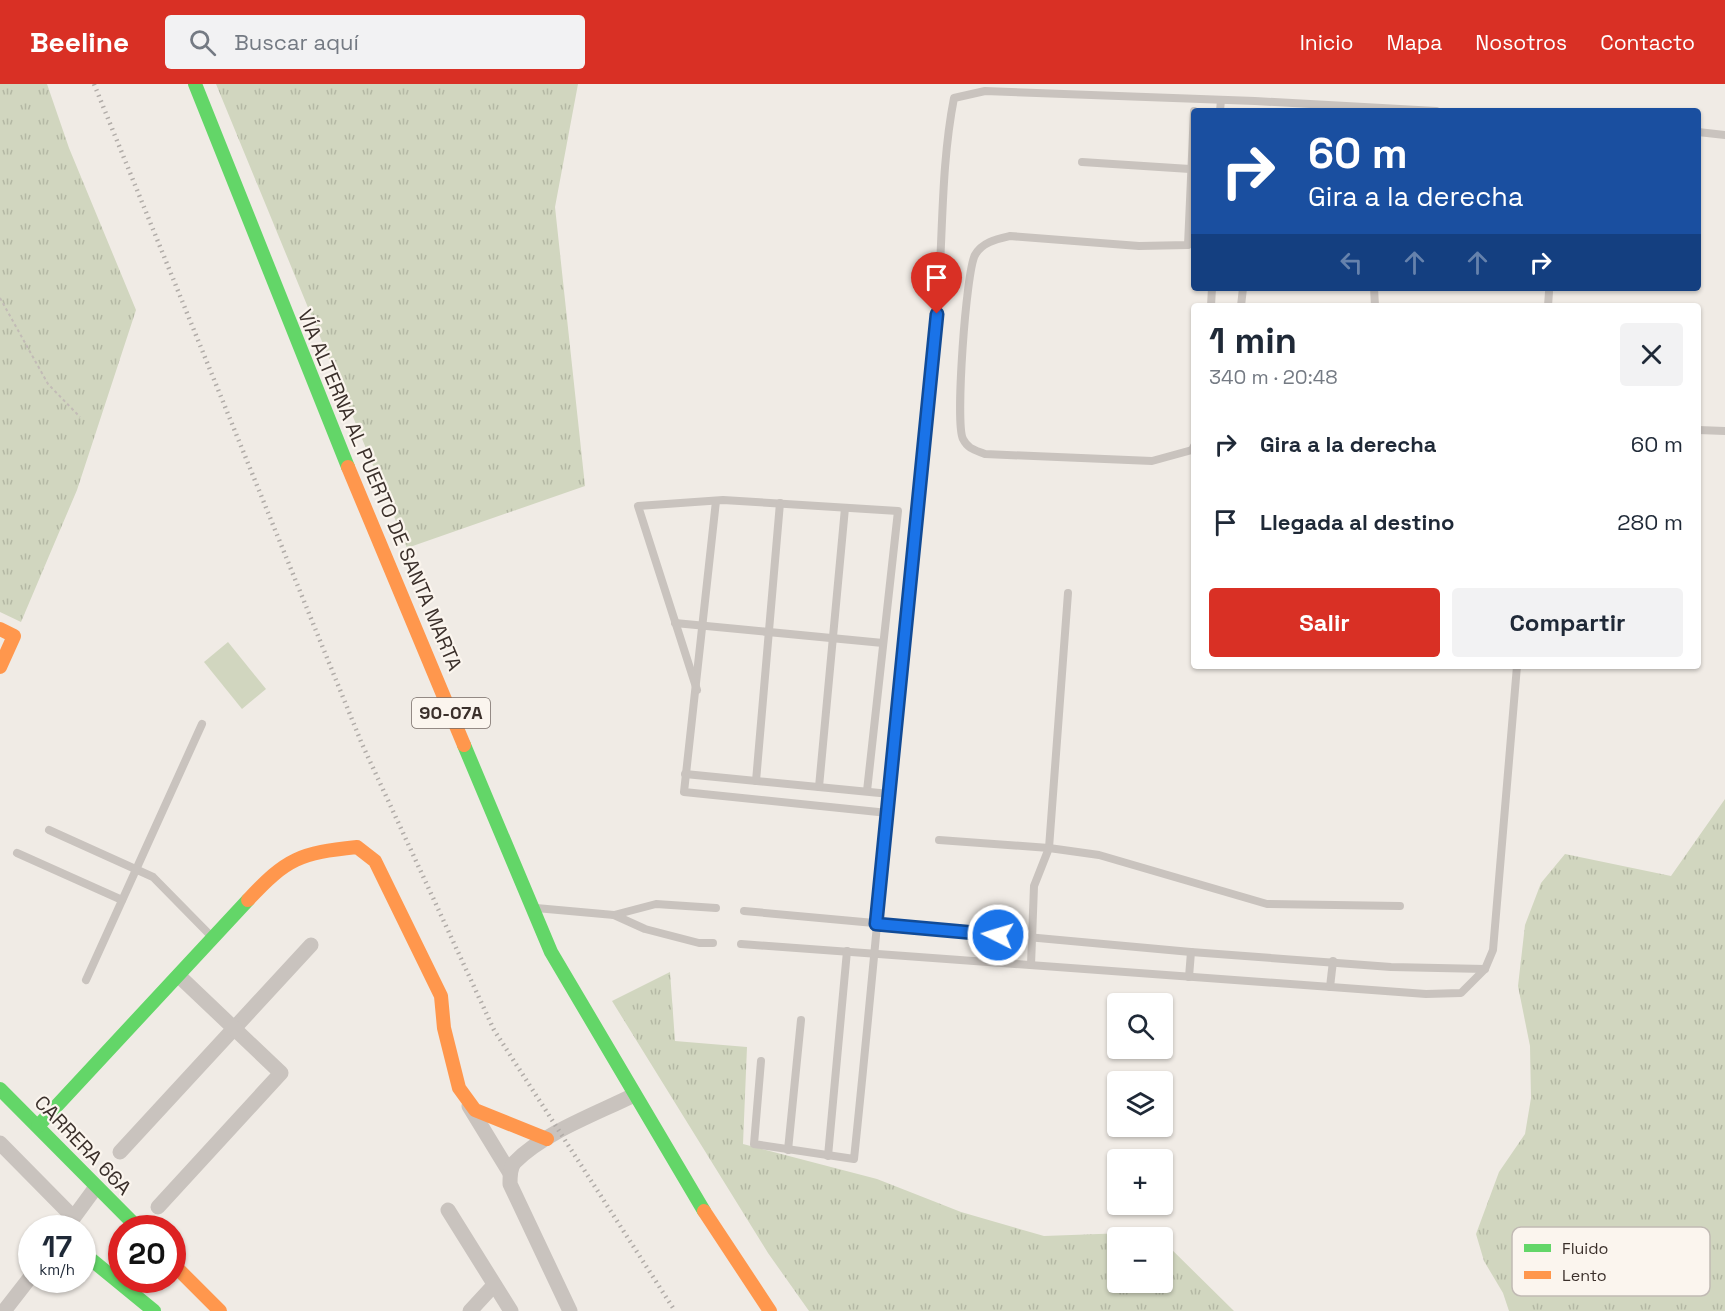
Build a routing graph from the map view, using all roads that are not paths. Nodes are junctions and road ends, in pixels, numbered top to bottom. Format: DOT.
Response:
graph roads {
  1 [pos="195,84"];
  2 [pos="1196,99"];
  3 [pos="1221,100"];
  4 [pos="1256,101"];
  5 [pos="1282,107"];
  6 [pos="1194,108"];
  7 [pos="1220,108"];
  8 [pos="1255,108"];
  9 [pos="1320,108"];
  10 [pos="1701,132"];
  11 [pos="1725,135"];
  12 [pos="1191,154"];
  13 [pos="1082,162"];
  14 [pos="1190,169"];
  15 [pos="1191,245"];
  16 [pos="1549,292"];
  17 [pos="1548,303"];
  18 [pos="1701,430"];
  19 [pos="1725,431"];
  20 [pos="1191,450"];
  21 [pos="716,501"];
  22 [pos="780,503"];
  23 [pos="845,508"];
  24 [pos="1068,593"];
  25 [pos="675,623"];
  26 [pos="703,626"];
  27 [pos="0,629"];
  28 [pos="768,633"];
  29 [pos="833,638"];
  30 [pos="883,643"];
  31 [pos="0,667"];
  32 [pos="1517,669"];
  33 [pos="697,690"];
  34 [pos="202,724"];
  35 [pos="685,774"];
  36 [pos="756,781"];
  37 [pos="819,787"];
  38 [pos="867,791"];
  39 [pos="890,794"];
  40 [pos="888,813"];
  41 [pos="49,830"];
  42 [pos="939,840"];
  43 [pos="1048,848"];
  44 [pos="17,853"];
  45 [pos="136,870"];
  46 [pos="123,900"];
  47 [pos="1400,906"];
  48 [pos="533,908"];
  49 [pos="716,908"];
  50 [pos="744,911"];
  51 [pos="614,915"];
  52 [pos="876,924"];
  53 [pos="213,938"];
  54 [pos="1032,938"];
  55 [pos="713,943"];
  56 [pos="311,945"];
  57 [pos="741,945"];
  58 [pos="847,951"];
  59 [pos="1191,952"];
  60 [pos="875,954"];
  61 [pos="1333,961"];
  62 [pos="1031,965"];
  63 [pos="1485,969"];
  64 [pos="179,976"];
  65 [pos="1189,977"];
  66 [pos="86,980"];
  67 [pos="1330,987"];
  68 [pos="801,1020"];
  69 [pos="234,1029"];
  70 [pos="761,1061"];
  71 [pos="0,1089"];
  72 [pos="634,1095"];
  73 [pos="468,1103"];
  74 [pos="38,1126"];
  75 [pos="547,1139"];
  76 [pos="0,1143"];
  77 [pos="788,1150"];
  78 [pos="120,1152"];
  79 [pos="828,1156"];
  80 [pos="510,1173"];
  81 [pos="96,1187"];
  82 [pos="158,1207"];
  83 [pos="448,1210"];
  84 [pos="62,1215"];
  85 [pos="75,1215"];
  86 [pos="125,1215"];
  87 [pos="96,1263"];
  88 [pos="186,1277"];
  89 [pos="494,1285"];
  90 [pos="18,1293"];
  91 [pos="4,1311"];
  92 [pos="154,1311"];
  93 [pos="220,1311"];
  94 [pos="470,1311"];
  95 [pos="511,1311"];
  96 [pos="570,1311"];
  97 [pos="770,1311"];
  1 -- 48 [label="main road, VÍA ALTERNA AL PUERTO DE SANTA MARTA / 90-07A"];
  2 -- 3 [label="lane"];
  2 -- 6 [label="lane"];
  2 -- 39 [label="lane"];
  3 -- 4 [label="lane"];
  3 -- 7 [label="lane"];
  4 -- 5 [label="lane"];
  4 -- 8 [label="lane"];
  5 -- 9 [label="lane"];
  10 -- 11 [label="lane"];
  12 -- 14 [label="lane"];
  13 -- 14 [label="lane"];
  14 -- 15 [label="lane"];
  15 -- 20 [label="lane"];
  16 -- 17 [label="lane"];
  18 -- 19 [label="lane"];
  21 -- 22 [label="lane"];
  21 -- 25 [label="lane"];
  21 -- 26 [label="lane"];
  22 -- 23 [label="lane"];
  22 -- 28 [label="lane"];
  23 -- 29 [label="lane"];
  23 -- 30 [label="lane"];
  24 -- 43 [label="lane"];
  25 -- 26 [label="lane"];
  25 -- 33 [label="lane"];
  26 -- 28 [label="lane"];
  26 -- 33 [label="lane"];
  27 -- 31 [label="main road"];
  28 -- 29 [label="lane"];
  28 -- 36 [label="lane"];
  29 -- 30 [label="lane"];
  29 -- 37 [label="lane"];
  30 -- 38 [label="lane"];
  32 -- 63 [label="lane"];
  33 -- 35 [label="lane"];
  34 -- 45 [label="lane"];
  35 -- 36 [label="lane"];
  35 -- 40 [label="lane"];
  36 -- 37 [label="lane"];
  37 -- 38 [label="lane"];
  38 -- 39 [label="lane"];
  39 -- 40 [label="lane"];
  40 -- 52 [label="lane"];
  41 -- 45 [label="lane"];
  42 -- 43 [label="lane"];
  43 -- 47 [label="lane"];
  43 -- 54 [label="lane"];
  44 -- 46 [label="lane"];
  45 -- 46 [label="lane"];
  45 -- 53 [label="lane"];
  46 -- 66 [label="lane"];
  48 -- 51 [label="lane"];
  48 -- 72 [label="main road, VÍA ALTERNA AL PUERTO DE SANTA MARTA / 90-07A"];
  49 -- 51 [label="lane"];
  50 -- 52 [label="lane"];
  51 -- 55 [label="lane"];
  52 -- 54 [label="lane"];
  52 -- 60 [label="lane"];
  53 -- 64 [label="main road"];
  53 -- 73 [label="main road"];
  54 -- 59 [label="lane"];
  54 -- 62 [label="lane"];
  56 -- 69 [label="street"];
  57 -- 58 [label="lane"];
  58 -- 60 [label="lane"];
  58 -- 79 [label="lane"];
  59 -- 61 [label="lane"];
  59 -- 65 [label="lane"];
  60 -- 62 [label="lane"];
  60 -- 79 [label="lane"];
  61 -- 63 [label="lane"];
  61 -- 67 [label="lane"];
  62 -- 65 [label="lane"];
  63 -- 67 [label="lane"];
  64 -- 69 [label="street"];
  64 -- 74 [label="main road"];
  65 -- 67 [label="lane"];
  68 -- 77 [label="lane"];
  69 -- 78 [label="street"];
  69 -- 82 [label="street"];
  70 -- 77 [label="lane"];
  71 -- 74 [label="main road, CARRERA 66A"];
  72 -- 75 [label="street"];
  72 -- 97 [label="main road, VÍA ALTERNA AL PUERTO DE SANTA MARTA / 90-07A"];
  73 -- 75 [label="main road"];
  73 -- 80 [label="street"];
  74 -- 81 [label="main road, CARRERA 66A"];
  75 -- 80 [label="street"];
  76 -- 84 [label="street"];
  77 -- 79 [label="lane"];
  80 -- 96 [label="street"];
  81 -- 85 [label="street"];
  81 -- 86 [label="main road, CARRERA 66A"];
  83 -- 89 [label="street"];
  87 -- 92 [label="main road"];
  88 -- 93 [label="main road"];
  89 -- 94 [label="street"];
  89 -- 95 [label="street"];
  90 -- 91 [label="street"];
}
